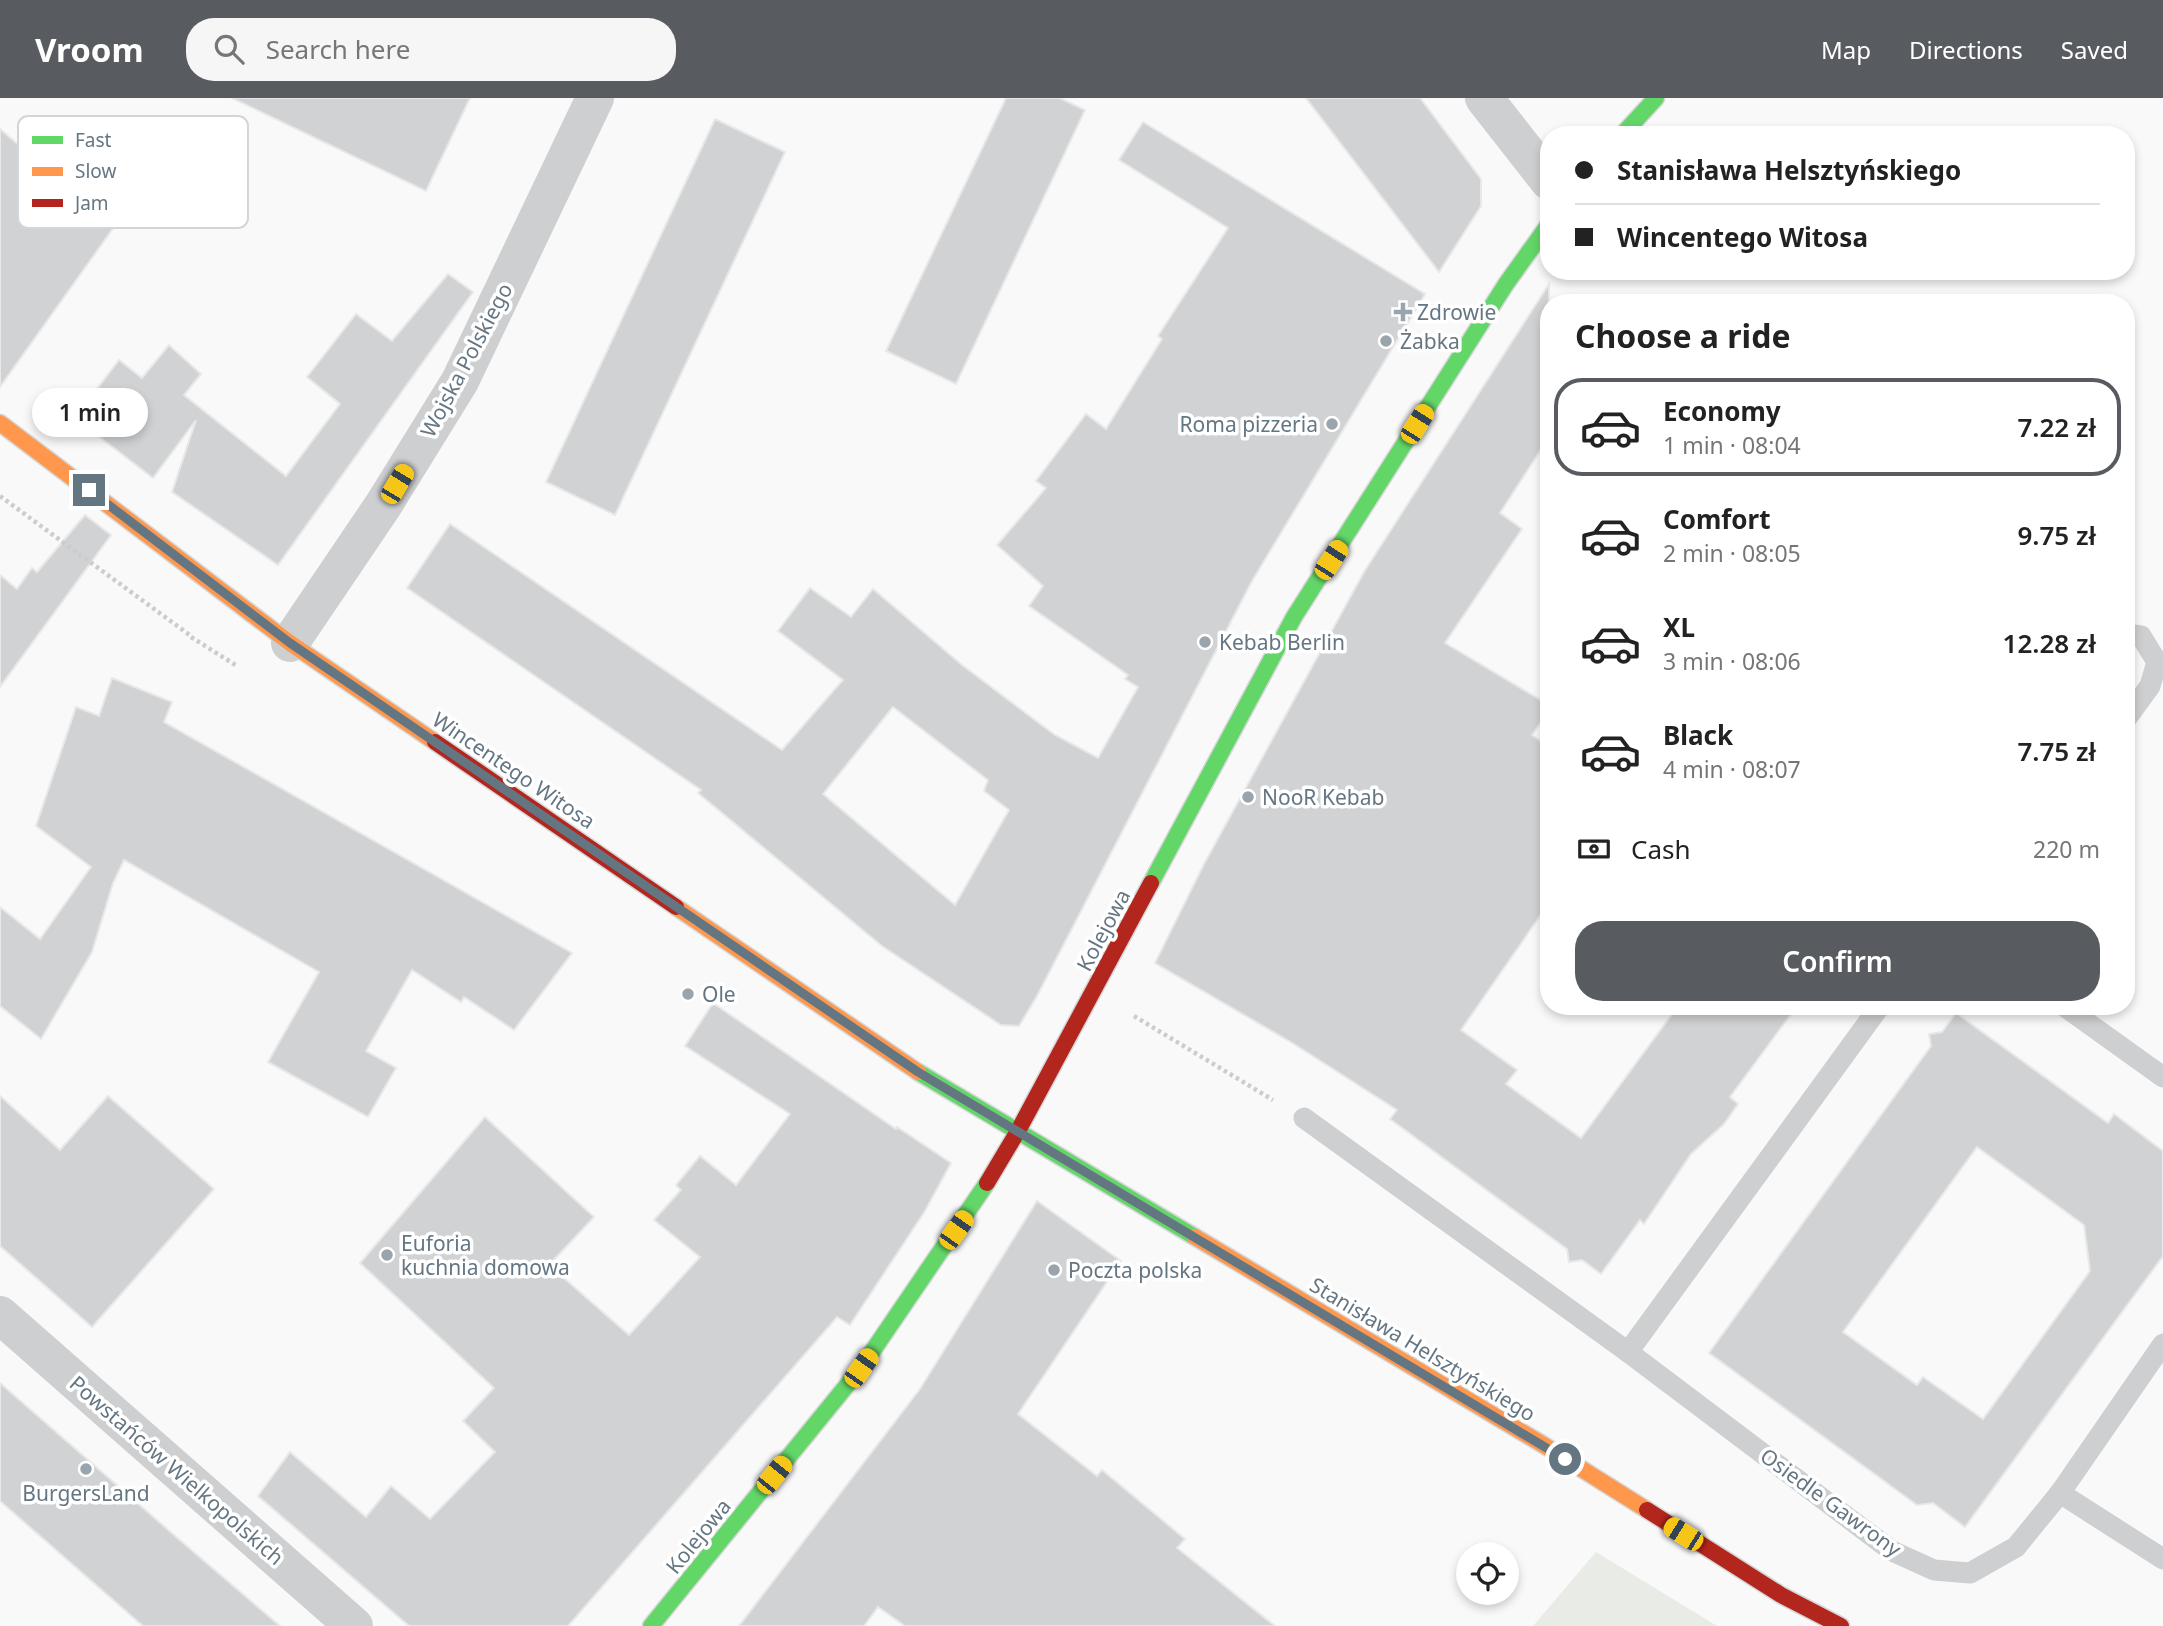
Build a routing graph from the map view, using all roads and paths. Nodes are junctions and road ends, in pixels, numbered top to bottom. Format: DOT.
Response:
graph roads {
  1 [pos="595,98"];
  2 [pos="1484,98"];
  3 [pos="1656,98"];
  4 [pos="1630,126"];
  5 [pos="1540,170"];
  6 [pos="1540,237"];
  7 [pos="0,423"];
  8 [pos="2135,635"];
  9 [pos="290,643"];
  10 [pos="2135,707"];
  11 [pos="1123,1009"];
  12 [pos="1873,1015"];
  13 [pos="2077,1015"];
  14 [pos="2163,1077"];
  15 [pos="1304,1118"];
  16 [pos="1018,1131"];
  17 [pos="0,1315"];
  18 [pos="2163,1344"];
  19 [pos="1628,1352"];
  20 [pos="2060,1493"];
  21 [pos="2163,1559"];
  22 [pos="354,1626"];
  23 [pos="652,1626"];
  24 [pos="1841,1626"];
  1 -- 9 [label="street, Wojska Polskiego"];
  2 -- 5 [label="street"];
  3 -- 4 [label="street"];
  6 -- 16 [label="street, Kolejowa"];
  7 -- 9 [label="street, Wincentego Witosa"];
  8 -- 10 [label="lane"];
  9 -- 16 [label="street, Wincentego Witosa"];
  11 -- 15 [label="path"];
  12 -- 19 [label="lane"];
  13 -- 14 [label="lane"];
  15 -- 19 [label="lane, Osiedle Gawrony"];
  16 -- 23 [label="street, Kolejowa"];
  16 -- 24 [label="street, Stanisława Helsztyńskiego"];
  17 -- 22 [label="street, Powstańców Wielkopolskich"];
  18 -- 20 [label="lane, Osiedle Gawrony"];
  19 -- 20 [label="lane, Osiedle Gawrony"];
  20 -- 21 [label="lane"];
}
